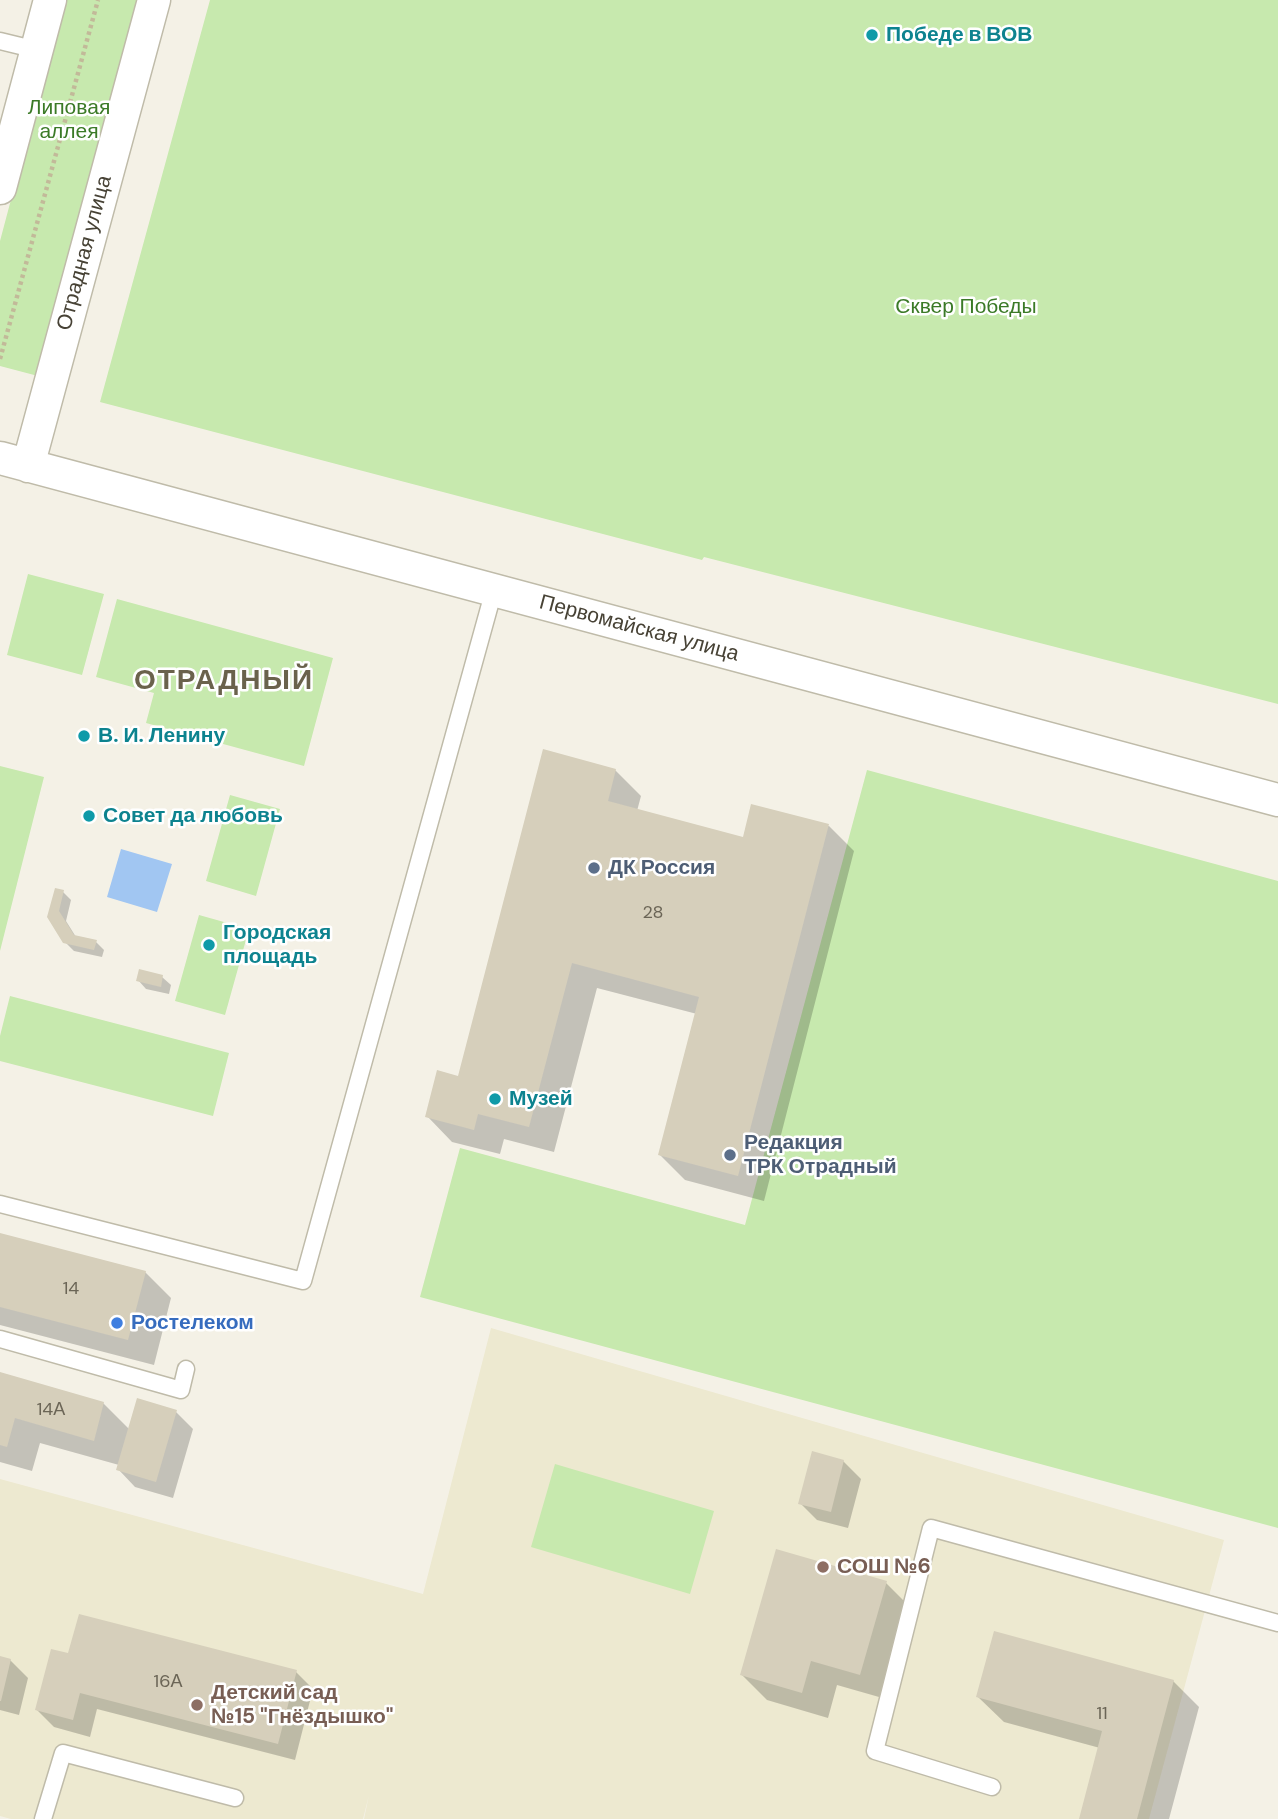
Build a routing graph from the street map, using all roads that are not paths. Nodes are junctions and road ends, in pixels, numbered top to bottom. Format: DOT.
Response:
graph roads {
  1 [pos="50,0"];
  2 [pos="154,0"];
  3 [pos="0,41"];
  4 [pos="37,50"];
  5 [pos="0,188"];
  6 [pos="14,462"];
  7 [pos="494,590"];
  8 [pos="1278,800"];
  9 [pos="0,1204"];
  10 [pos="0,1339"];
  11 [pos="186,1369"];
  12 [pos="1278,1623"];
  13 [pos="992,1787"];
  14 [pos="236,1798"];
  15 [pos="43,1819"];
  1 -- 4 [label="street"];
  2 -- 6 [label="street, Отрадная улица"];
  3 -- 4 [label="lane"];
  4 -- 5 [label="street"];
  6 -- 7 [label="street, Первомайская улица"];
  7 -- 8 [label="street, Первомайская улица"];
  7 -- 9 [label="lane"];
  10 -- 11 [label="lane"];
  12 -- 13 [label="lane"];
  14 -- 15 [label="lane"];
}
